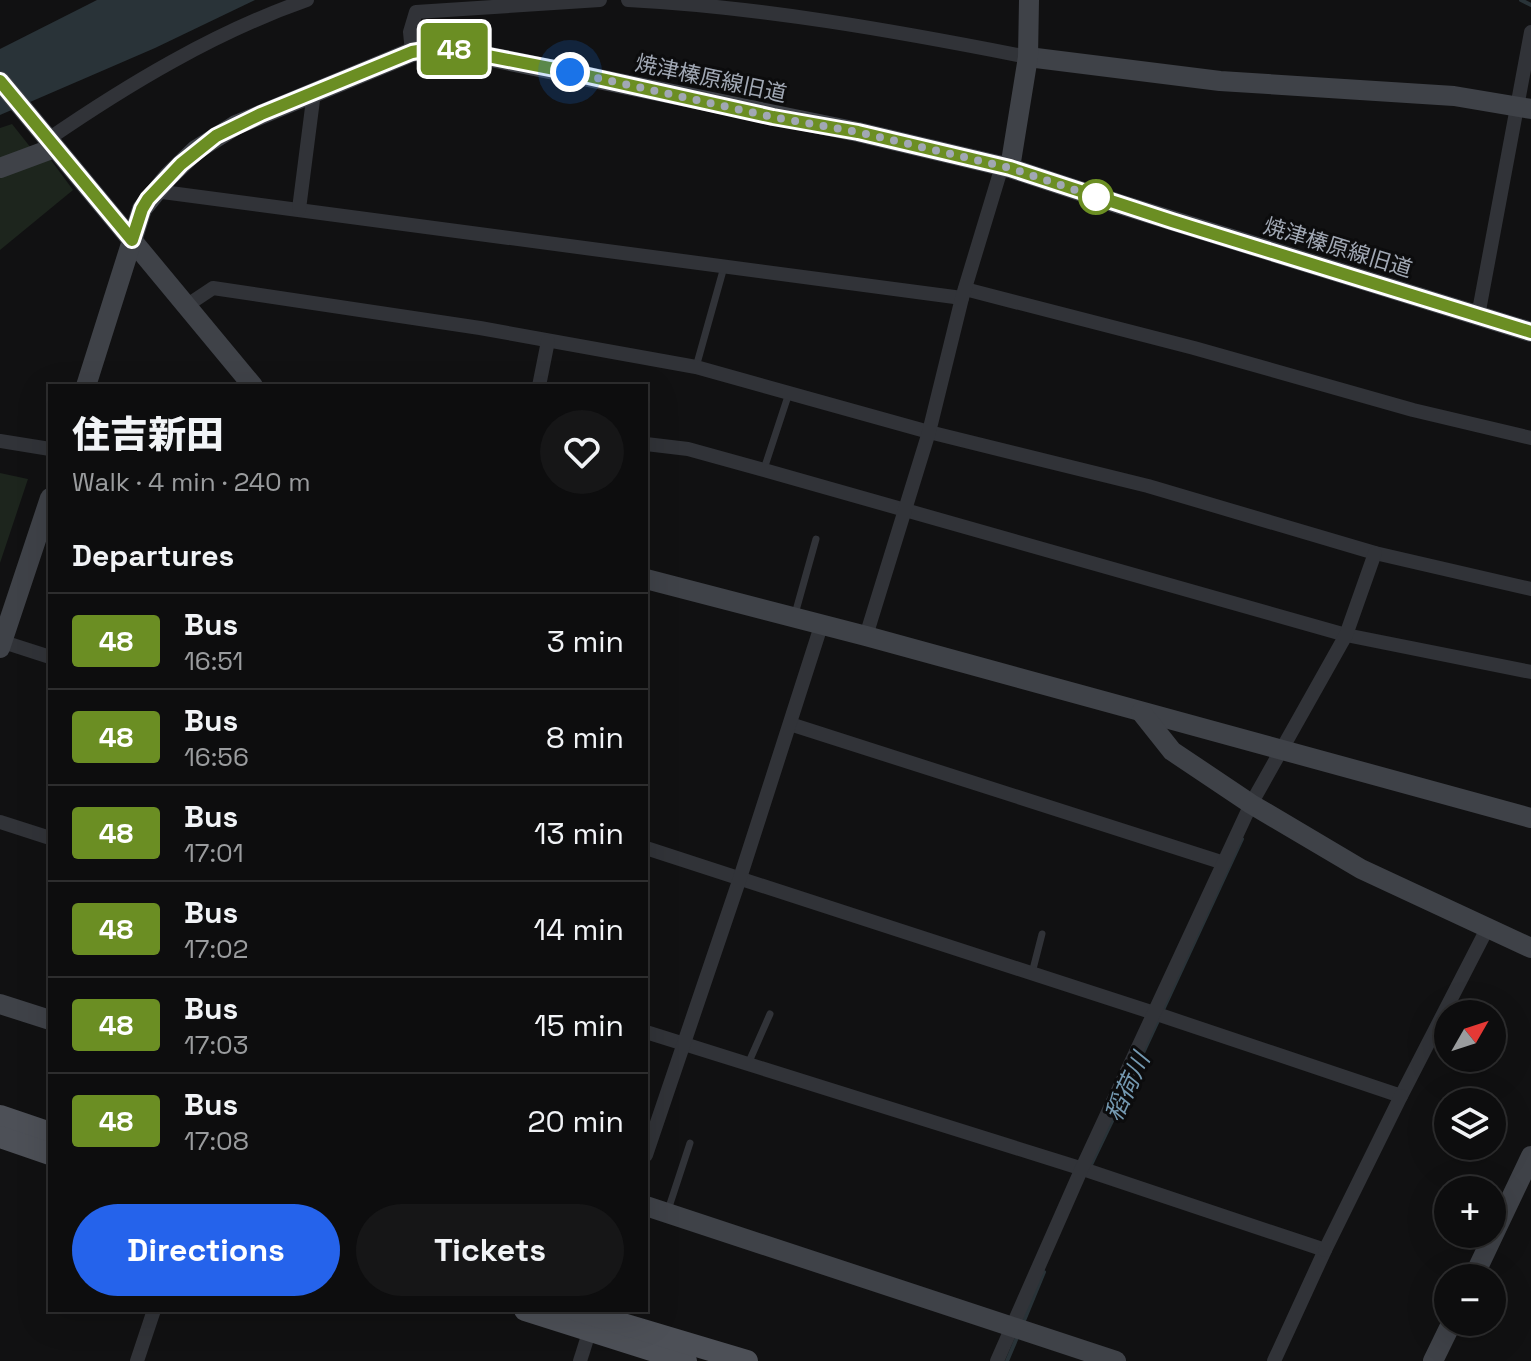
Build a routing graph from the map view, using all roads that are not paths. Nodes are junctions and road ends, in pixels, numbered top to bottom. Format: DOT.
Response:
graph roads {
  1 [pos="307,0"];
  2 [pos="600,0"];
  3 [pos="628,0"];
  4 [pos="1029,0"];
  5 [pos="1531,32"];
  6 [pos="412,52"];
  7 [pos="1028,57"];
  8 [pos="0,81"];
  9 [pos="314,92"];
  10 [pos="1524,108"];
  11 [pos="47,139"];
  12 [pos="1006,167"];
  13 [pos="0,168"];
  14 [pos="155,191"];
  15 [pos="299,209"];
  16 [pos="132,240"];
  17 [pos="724,265"];
  18 [pos="964,293"];
  19 [pos="186,306"];
  20 [pos="1478,316"];
  21 [pos="1531,332"];
  22 [pos="548,341"];
  23 [pos="696,367"];
  24 [pos="87,384"];
  25 [pos="251,384"];
  26 [pos="539,384"];
  27 [pos="789,391"];
  28 [pos="929,432"];
  29 [pos="1531,438"];
  30 [pos="0,441"];
  31 [pos="648,444"];
  32 [pos="48,449"];
  33 [pos="764,470"];
  34 [pos="48,504"];
  35 [pos="905,509"];
  36 [pos="816,539"];
  37 [pos="1375,553"];
  38 [pos="648,580"];
  39 [pos="1531,589"];
  40 [pos="793,619"];
  41 [pos="821,626"];
  42 [pos="1346,635"];
  43 [pos="866,636"];
  44 [pos="1,644"];
  45 [pos="48,656"];
  46 [pos="1531,672"];
  47 [pos="1141,712"];
  48 [pos="790,724"];
  49 [pos="1283,748"];
  50 [pos="1251,804"];
  51 [pos="1531,818"];
  52 [pos="0,822"];
  53 [pos="48,837"];
  54 [pos="648,849"];
  55 [pos="1224,863"];
  56 [pos="740,878"];
  57 [pos="1488,927"];
  58 [pos="1042,934"];
  59 [pos="1531,948"];
  60 [pos="1032,973"];
  61 [pos="0,1004"];
  62 [pos="1155,1013"];
  63 [pos="770,1014"];
  64 [pos="48,1019"];
  65 [pos="648,1033"];
  66 [pos="684,1044"];
  67 [pos="748,1064"];
  68 [pos="1401,1096"];
  69 [pos="0,1116"];
  70 [pos="48,1132"];
  71 [pos="0,1137"];
  72 [pos="690,1143"];
  73 [pos="648,1149"];
  74 [pos="48,1153"];
  75 [pos="1531,1156"];
  76 [pos="1083,1168"];
  77 [pos="648,1207"];
  78 [pos="667,1213"];
  79 [pos="1325,1250"];
  80 [pos="1480,1264"];
  81 [pos="153,1312"];
  82 [pos="543,1312"];
  83 [pos="589,1317"];
  84 [pos="1016,1328"];
  85 [pos="1445,1336"];
  86 [pos="137,1361"];
  87 [pos="580,1361"];
  88 [pos="686,1361"];
  89 [pos="747,1361"];
  90 [pos="997,1361"];
  91 [pos="1116,1361"];
  92 [pos="1274,1361"];
  93 [pos="1433,1361"];
  1 -- 11 [label="street"];
  2 -- 6 [label="street"];
  3 -- 7 [label="street"];
  4 -- 7 [label="street"];
  5 -- 10 [label="street"];
  6 -- 9 [label="street, 焼津榛原線旧道"];
  6 -- 12 [label="street, 焼津榛原線旧道"];
  7 -- 10 [label="street"];
  7 -- 12 [label="street"];
  8 -- 11 [label="street"];
  9 -- 14 [label="street, 焼津榛原線旧道"];
  9 -- 15 [label="street"];
  10 -- 20 [label="street"];
  11 -- 13 [label="street"];
  11 -- 16 [label="street"];
  12 -- 18 [label="street"];
  12 -- 20 [label="street, 焼津榛原線旧道"];
  14 -- 15 [label="street"];
  14 -- 16 [label="street, 焼津榛原線旧道"];
  15 -- 17 [label="street"];
  16 -- 19 [label="street"];
  16 -- 24 [label="street, 焼津榛原線旧道"];
  17 -- 18 [label="street"];
  17 -- 23 [label="lane"];
  18 -- 28 [label="street"];
  18 -- 29 [label="street"];
  19 -- 22 [label="street"];
  19 -- 25 [label="street"];
  20 -- 21 [label="street, 焼津榛原線旧道"];
  22 -- 23 [label="street"];
  22 -- 26 [label="street"];
  23 -- 27 [label="street"];
  27 -- 28 [label="street"];
  27 -- 33 [label="lane"];
  28 -- 35 [label="street"];
  28 -- 37 [label="street"];
  30 -- 32 [label="street"];
  31 -- 33 [label="street"];
  33 -- 35 [label="street"];
  34 -- 44 [label="street"];
  35 -- 42 [label="street"];
  35 -- 43 [label="street"];
  36 -- 40 [label="lane"];
  37 -- 39 [label="street"];
  37 -- 42 [label="street"];
  38 -- 40 [label="street"];
  40 -- 41 [label="street"];
  41 -- 43 [label="street"];
  41 -- 48 [label="street"];
  42 -- 46 [label="street"];
  42 -- 49 [label="street"];
  43 -- 47 [label="street"];
  44 -- 45 [label="street"];
  47 -- 49 [label="street"];
  47 -- 50 [label="street"];
  48 -- 55 [label="street"];
  48 -- 56 [label="street"];
  49 -- 50 [label="street"];
  49 -- 51 [label="street"];
  50 -- 55 [label="street"];
  50 -- 57 [label="street"];
  52 -- 53 [label="street"];
  54 -- 56 [label="street"];
  55 -- 62 [label="street"];
  56 -- 60 [label="street"];
  56 -- 66 [label="street"];
  57 -- 59 [label="street"];
  57 -- 68 [label="street"];
  58 -- 60 [label="lane"];
  60 -- 62 [label="street"];
  61 -- 64 [label="street"];
  62 -- 68 [label="street"];
  62 -- 76 [label="street"];
  63 -- 67 [label="lane"];
  65 -- 66 [label="street"];
  66 -- 67 [label="street"];
  66 -- 73 [label="street"];
  67 -- 76 [label="street"];
  68 -- 79 [label="street"];
  69 -- 70 [label="main road"];
  71 -- 74 [label="main road"];
  72 -- 78 [label="lane"];
  75 -- 80 [label="street"];
  76 -- 79 [label="street"];
  76 -- 84 [label="street"];
  77 -- 78 [label="street"];
  78 -- 84 [label="street"];
  79 -- 92 [label="street"];
  81 -- 86 [label="street"];
  82 -- 83 [label="main road"];
  83 -- 87 [label="street"];
  83 -- 88 [label="main road"];
  83 -- 89 [label="main road"];
  84 -- 90 [label="street"];
  84 -- 91 [label="street"];
  85 -- 93 [label="street"];
}
